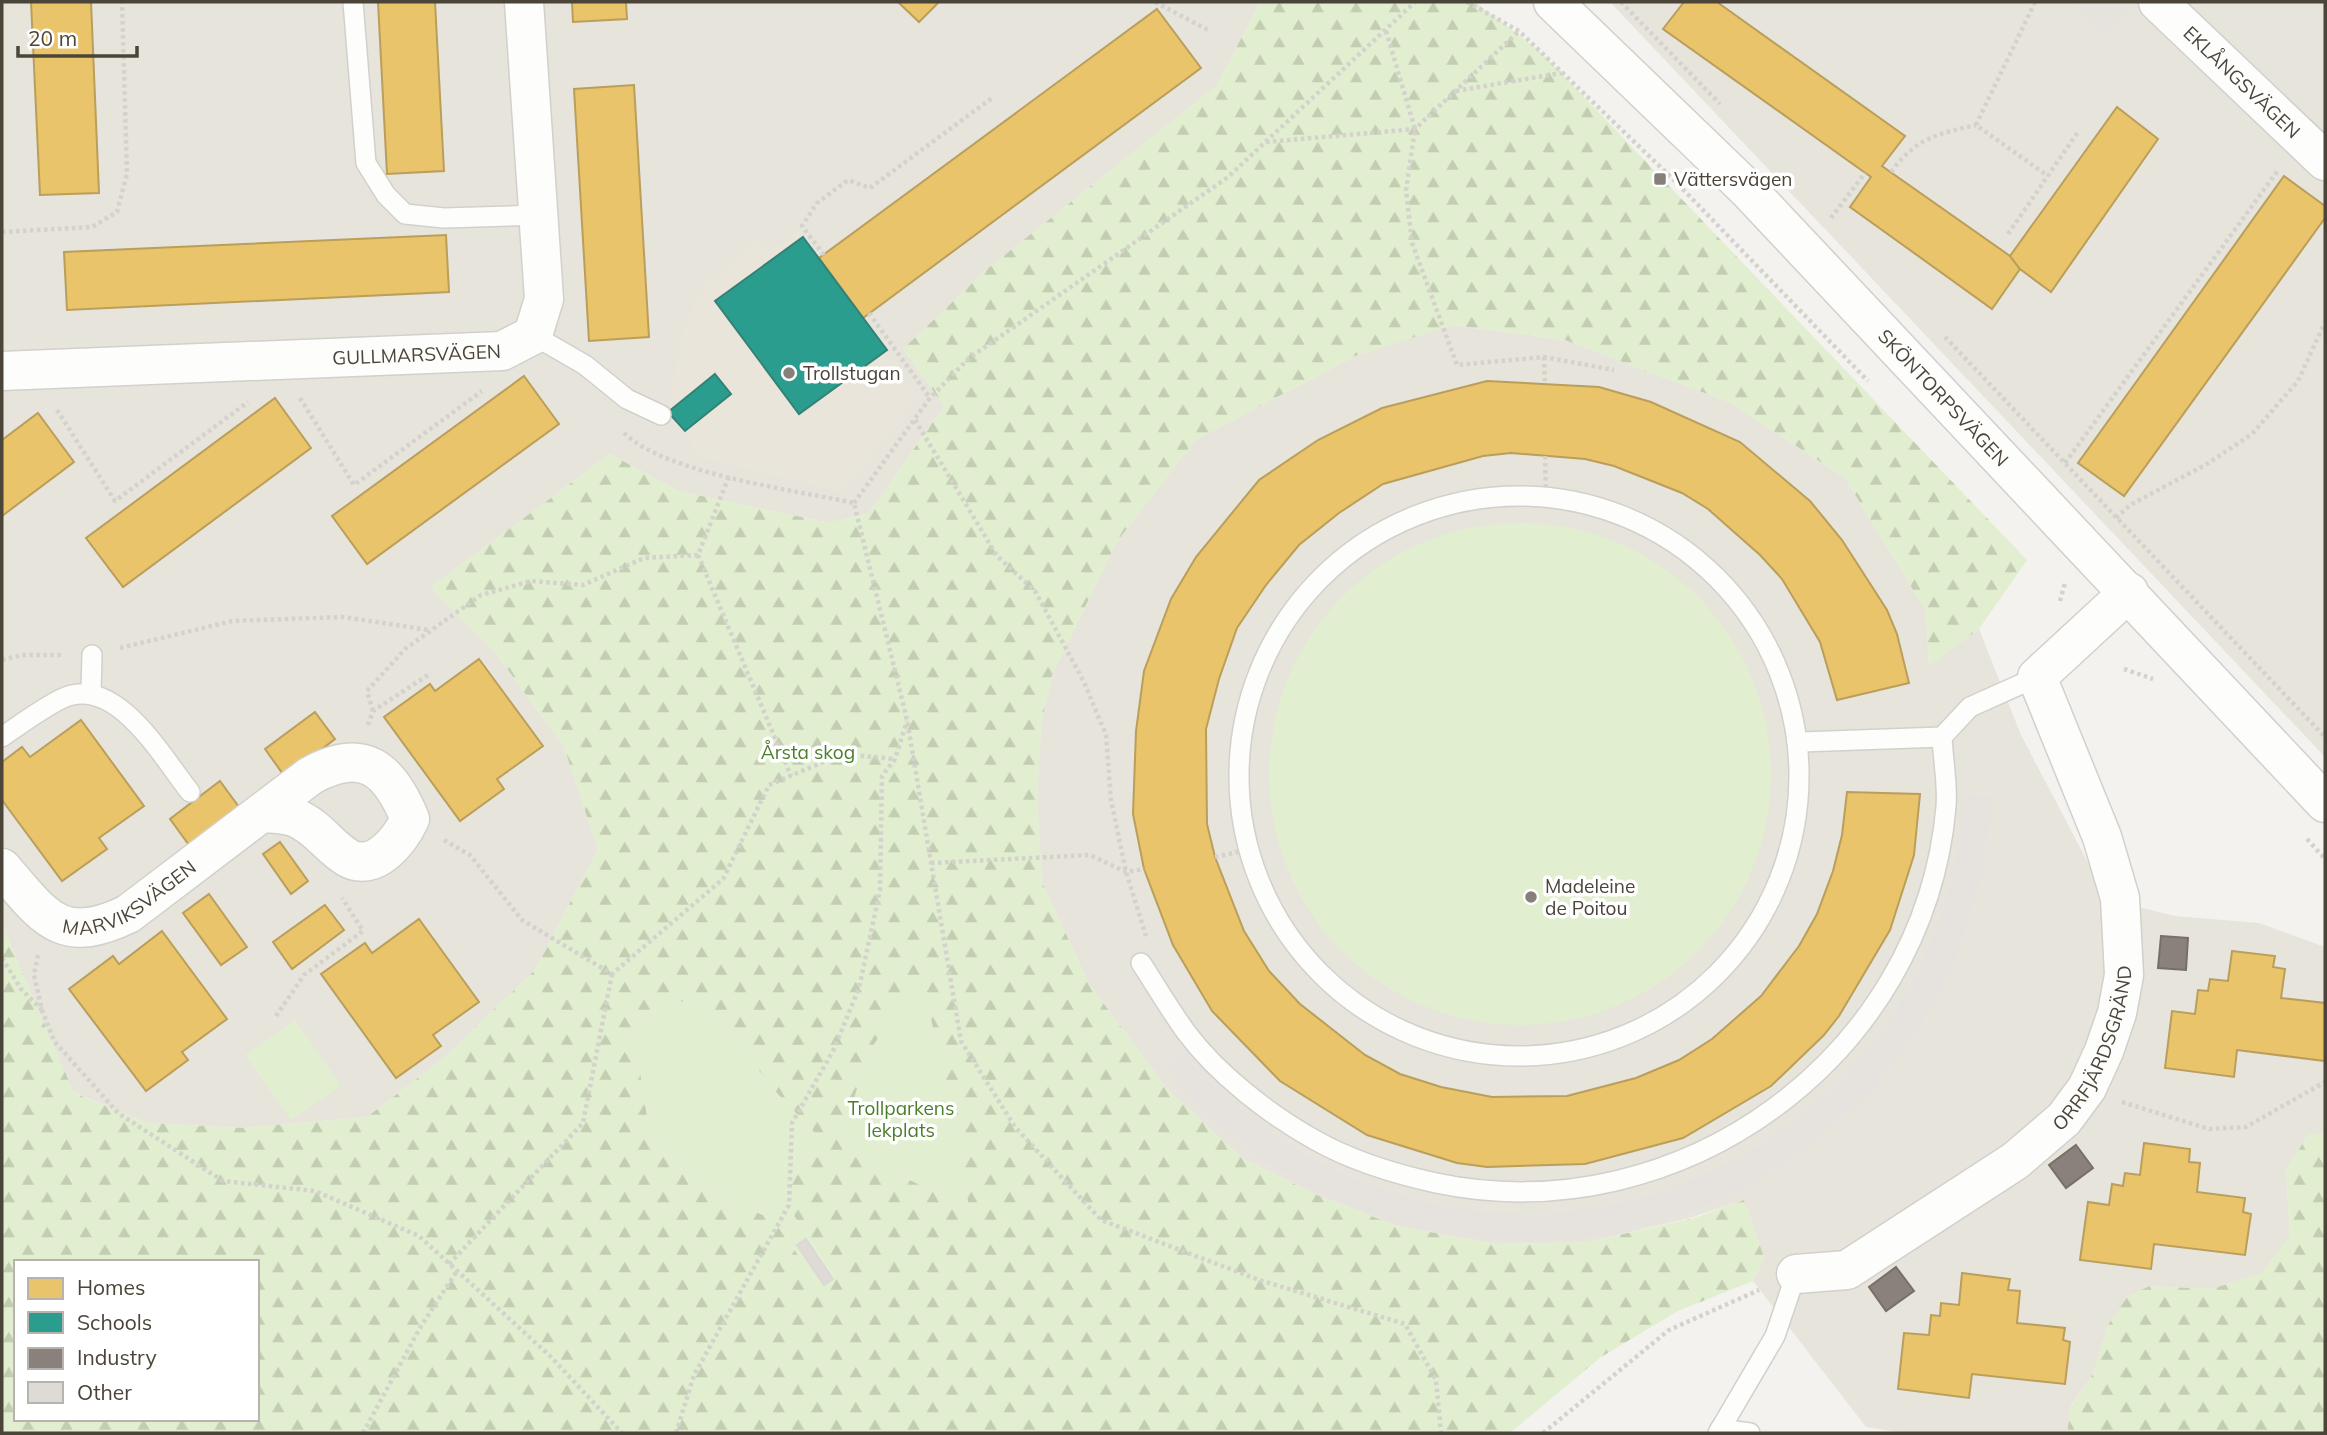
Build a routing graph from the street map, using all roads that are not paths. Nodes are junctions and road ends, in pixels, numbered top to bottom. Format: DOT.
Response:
graph roads {
  1 [pos="353,2"];
  2 [pos="524,2"];
  3 [pos="1553,2"];
  4 [pos="2158,2"];
  5 [pos="2325,161"];
  6 [pos="538,215"];
  7 [pos="518,343"];
  8 [pos="2,371"];
  9 [pos="661,415"];
  10 [pos="2129,592"];
  11 [pos="92,655"];
  12 [pos="2038,677"];
  13 [pos="91,692"];
  14 [pos="2,737"];
  15 [pos="1942,737"];
  16 [pos="1801,742"];
  17 [pos="190,792"];
  18 [pos="2325,803"];
  19 [pos="264,813"];
  20 [pos="2,868"];
  21 [pos="1141,963"];
  22 [pos="1797,1274"];
  23 [pos="1719,1431"];
  24 [pos="1750,1433"];
  1 -- 6 [label="lane"];
  2 -- 6 [label="street"];
  3 -- 10 [label="street, SKÖNTORPSVÄGEN"];
  4 -- 5 [label="street, EKLÅNGSVÄGEN"];
  6 -- 7 [label="street"];
  7 -- 8 [label="street, GULLMARSVÄGEN"];
  7 -- 9 [label="lane"];
  10 -- 12 [label="street"];
  10 -- 18 [label="street, SKÖNTORPSVÄGEN"];
  11 -- 13 [label="lane"];
  12 -- 15 [label="lane"];
  12 -- 22 [label="street, ORRFJÄRDSGRÄND"];
  13 -- 14 [label="lane"];
  13 -- 17 [label="lane"];
  15 -- 16 [label="lane"];
  15 -- 21 [label="lane"];
  16 -- 16 [label="lane"];
  19 -- 19 [label="street, MARVIKSVÄGEN"];
  19 -- 20 [label="street, MARVIKSVÄGEN"];
  22 -- 23 [label="lane"];
  23 -- 24 [label="lane"];
}
